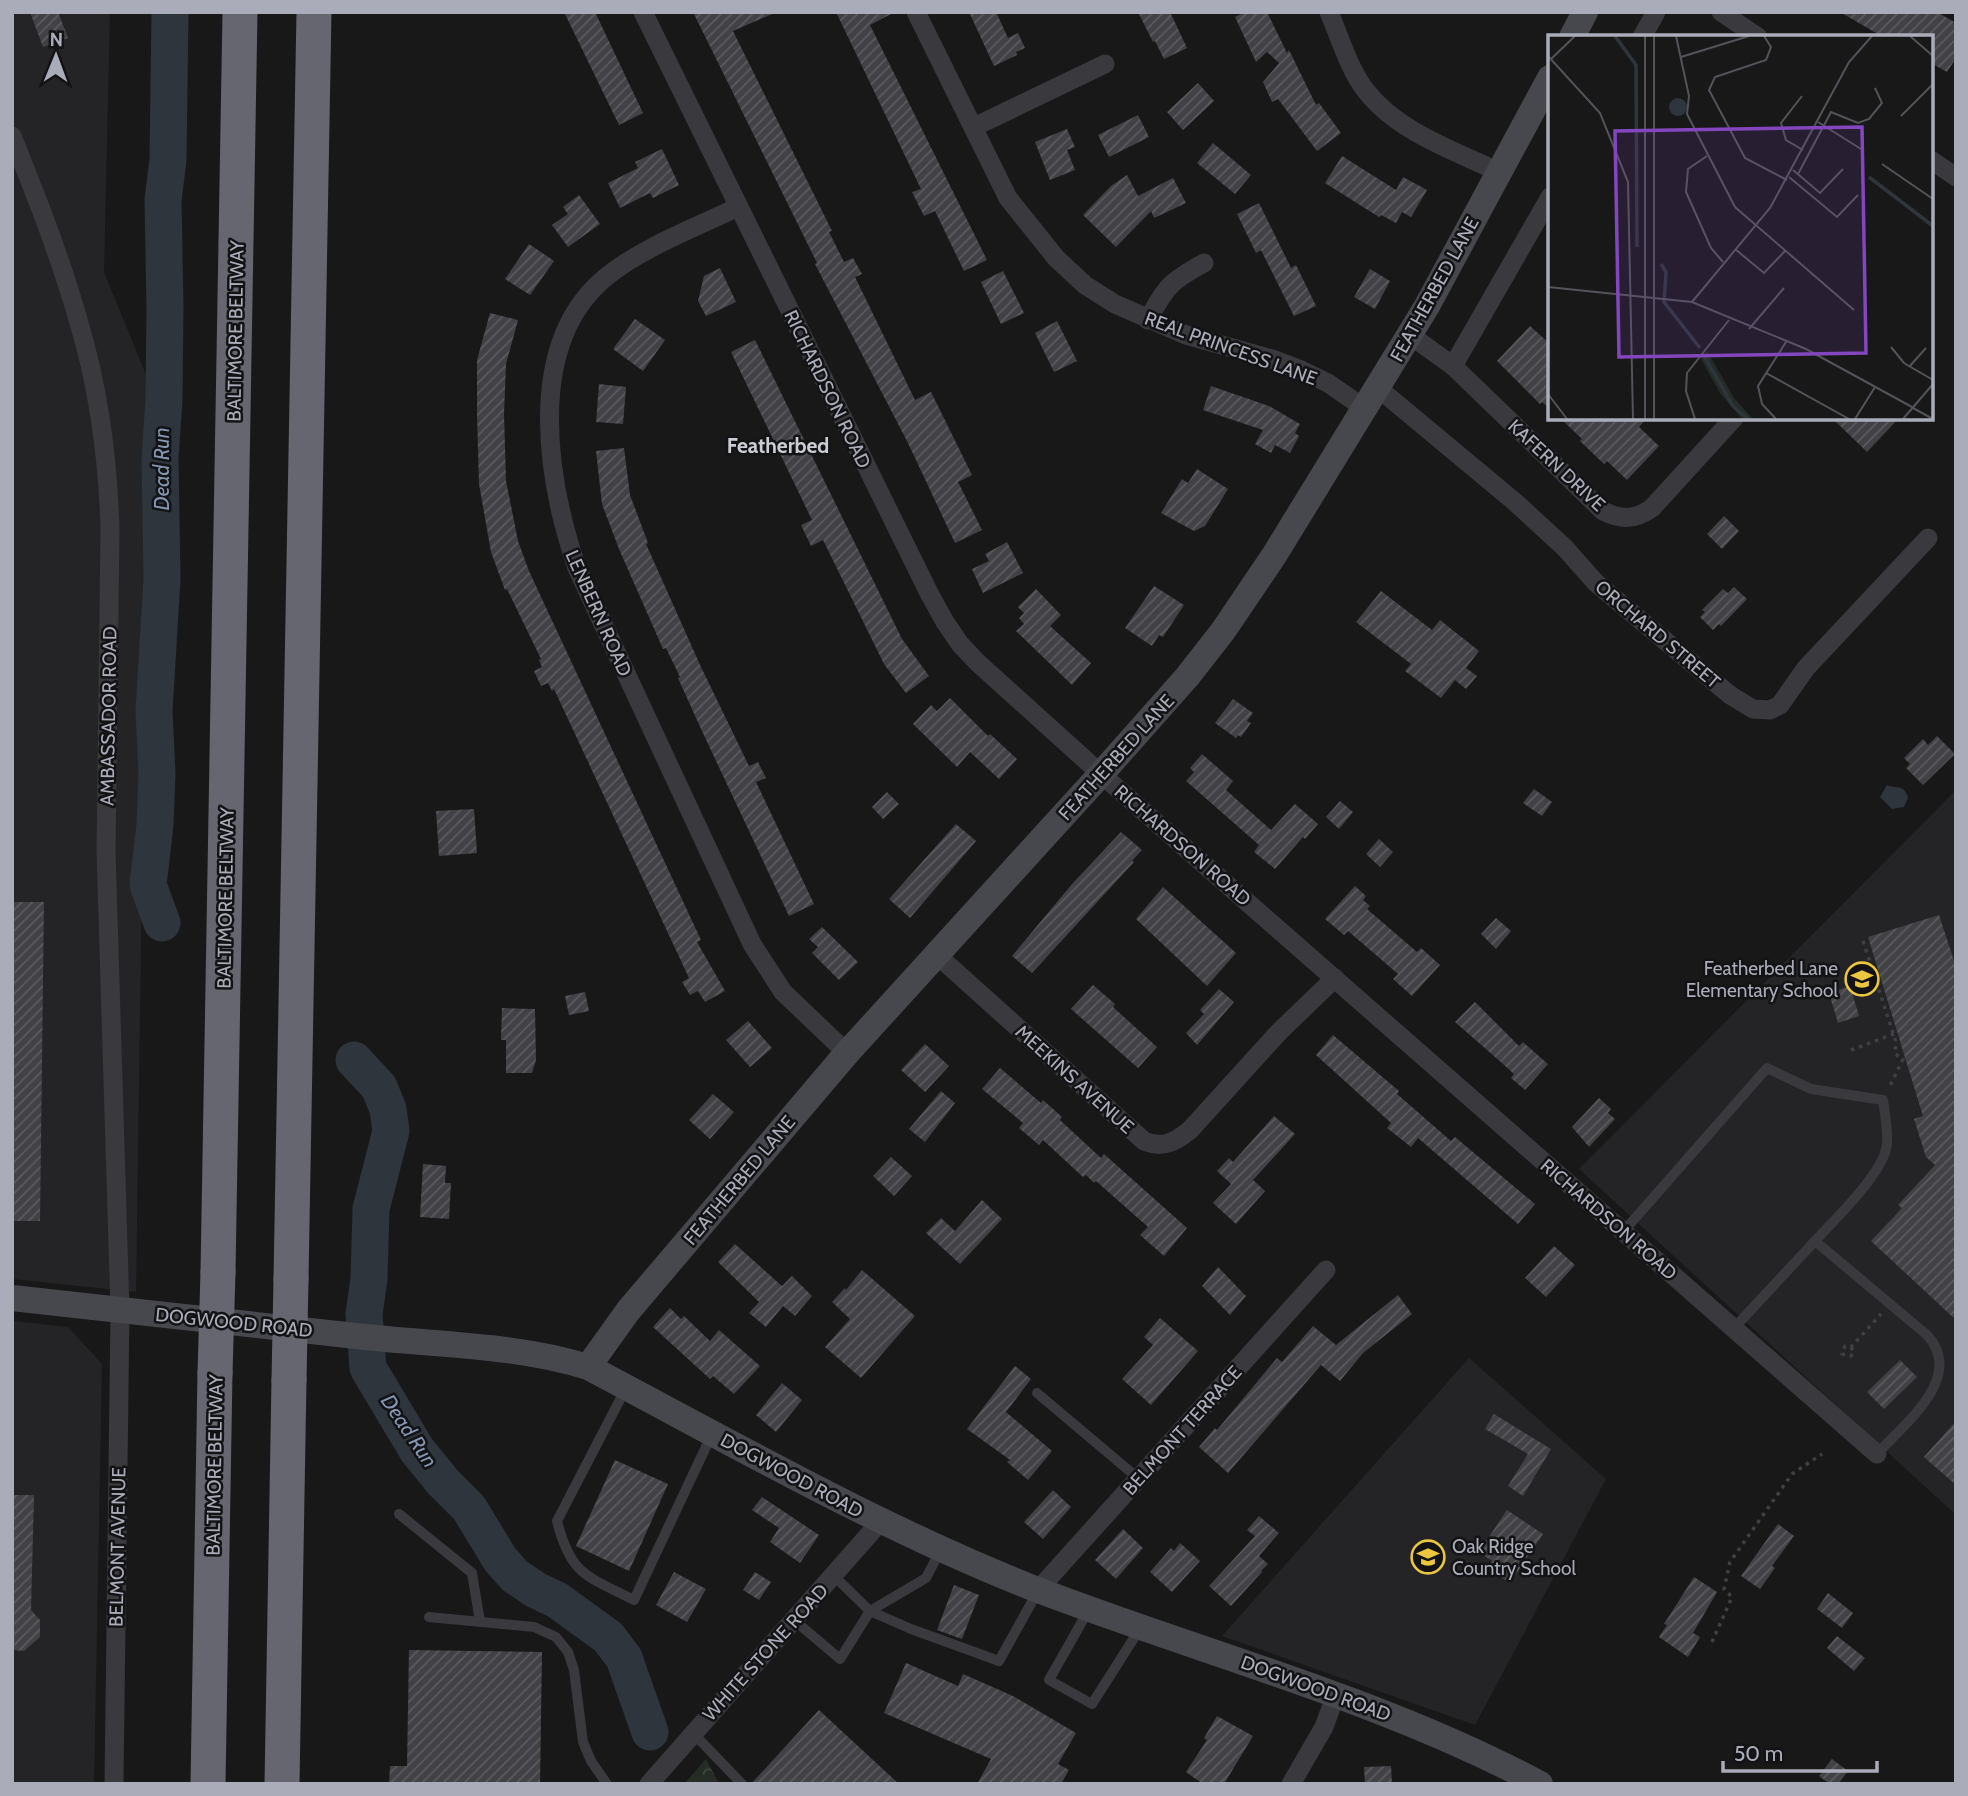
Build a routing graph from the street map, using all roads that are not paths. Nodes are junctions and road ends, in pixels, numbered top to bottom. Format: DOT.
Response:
graph roads {
  1 [pos="240,12"];
  2 [pos="314,12"];
  3 [pos="643,12"];
  4 [pos="916,12"];
  5 [pos="1329,12"];
  6 [pos="1585,12"];
  7 [pos="1656,12"];
  8 [pos="1721,12"];
  9 [pos="1573,35"];
  10 [pos="1643,35"];
  11 [pos="1755,35"];
  12 [pos="1105,64"];
  13 [pos="1548,82"];
  14 [pos="974,127"];
  15 [pos="12,136"];
  16 [pos="1933,161"];
  17 [pos="1499,172"];
  18 [pos="1956,177"];
  19 [pos="1548,200"];
  20 [pos="738,207"];
  21 [pos="1204,263"];
  22 [pos="1148,320"];
  23 [pos="1410,335"];
  24 [pos="1452,366"];
  25 [pos="1371,398"];
  26 [pos="1732,420"];
  27 [pos="1928,538"];
  28 [pos="1101,774"];
  29 [pos="937,955"];
  30 [pos="1335,978"];
  31 [pos="847,1053"];
  32 [pos="1623,1232"];
  33 [pos="1815,1241"];
  34 [pos="1326,1270"];
  35 [pos="12,1298"];
  36 [pos="120,1310"];
  37 [pos="1735,1328"];
  38 [pos="588,1367"];
  39 [pos="627,1388"];
  40 [pos="1037,1392"];
  41 [pos="712,1433"];
  42 [pos="1877,1454"];
  43 [pos="1139,1479"];
  44 [pos="398,1514"];
  45 [pos="881,1521"];
  46 [pos="941,1549"];
  47 [pos="833,1575"];
  48 [pos="1038,1590"];
  49 [pos="1090,1608"];
  50 [pos="870,1611"];
  51 [pos="429,1617"];
  52 [pos="794,1620"];
  53 [pos="480,1622"];
  54 [pos="1141,1626"];
  55 [pos="1336,1694"];
  56 [pos="693,1733"];
  57 [pos="114,1784"];
  58 [pos="208,1784"];
  59 [pos="282,1784"];
  60 [pos="607,1784"];
  61 [pos="649,1784"];
  62 [pos="742,1784"];
  63 [pos="1291,1784"];
  64 [pos="1540,1784"];
  1 -- 58 [label="highway, BALTIMORE BELTWAY, bridge"];
  2 -- 59 [label="highway, bridge"];
  3 -- 20 [label="street, RICHARDSON ROAD"];
  4 -- 14 [label="street, REAL PRINCESS LANE"];
  5 -- 17 [label="street"];
  6 -- 9 [label="street"];
  7 -- 10 [label="street"];
  8 -- 11 [label="street"];
  12 -- 14 [label="street"];
  13 -- 17 [label="street, FEATHERBED LANE"];
  14 -- 22 [label="street, REAL PRINCESS LANE"];
  15 -- 36 [label="street, AMBASSADOR ROAD"];
  16 -- 18 [label="street"];
  17 -- 23 [label="street, FEATHERBED LANE"];
  19 -- 24 [label="street"];
  20 -- 28 [label="street, RICHARDSON ROAD"];
  20 -- 31 [label="street, LENBERN ROAD"];
  21 -- 22 [label="street"];
  22 -- 25 [label="street, REAL PRINCESS LANE"];
  23 -- 24 [label="street, KAFERN DRIVE"];
  23 -- 25 [label="street, FEATHERBED LANE"];
  24 -- 26 [label="street, KAFERN DRIVE"];
  25 -- 27 [label="street, ORCHARD STREET"];
  25 -- 28 [label="street, FEATHERBED LANE"];
  28 -- 29 [label="street, FEATHERBED LANE"];
  28 -- 30 [label="street, RICHARDSON ROAD"];
  29 -- 30 [label="street, MEEKINS AVENUE"];
  29 -- 31 [label="street, FEATHERBED LANE"];
  30 -- 32 [label="street, RICHARDSON ROAD"];
  31 -- 38 [label="street, FEATHERBED LANE"];
  32 -- 33 [label="lane"];
  32 -- 37 [label="street, RICHARDSON ROAD"];
  33 -- 37 [label="lane"];
  33 -- 42 [label="lane"];
  34 -- 43 [label="street, BELMONT TERRACE"];
  35 -- 36 [label="street, DOGWOOD ROAD"];
  36 -- 38 [label="street, DOGWOOD ROAD"];
  36 -- 57 [label="street, BELMONT AVENUE"];
  37 -- 42 [label="street, RICHARDSON ROAD"];
  38 -- 39 [label="street, DOGWOOD ROAD"];
  39 -- 41 [label="street, DOGWOOD ROAD"];
  39 -- 41 [label="lane"];
  40 -- 43 [label="lane"];
  41 -- 45 [label="street, DOGWOOD ROAD"];
  43 -- 48 [label="street, BELMONT TERRACE"];
  44 -- 53 [label="lane"];
  45 -- 46 [label="street, DOGWOOD ROAD"];
  45 -- 47 [label="street, WHITE STONE ROAD"];
  46 -- 48 [label="street, DOGWOOD ROAD"];
  46 -- 50 [label="lane"];
  47 -- 50 [label="lane"];
  47 -- 52 [label="street, WHITE STONE ROAD"];
  48 -- 49 [label="street, DOGWOOD ROAD"];
  48 -- 50 [label="lane"];
  49 -- 54 [label="street, DOGWOOD ROAD"];
  49 -- 54 [label="lane"];
  50 -- 52 [label="lane"];
  51 -- 53 [label="lane"];
  52 -- 56 [label="street, WHITE STONE ROAD"];
  53 -- 60 [label="lane"];
  54 -- 55 [label="street, DOGWOOD ROAD"];
  55 -- 63 [label="street"];
  55 -- 64 [label="street, DOGWOOD ROAD"];
  56 -- 61 [label="street, WHITE STONE ROAD"];
  56 -- 62 [label="lane"];
}
